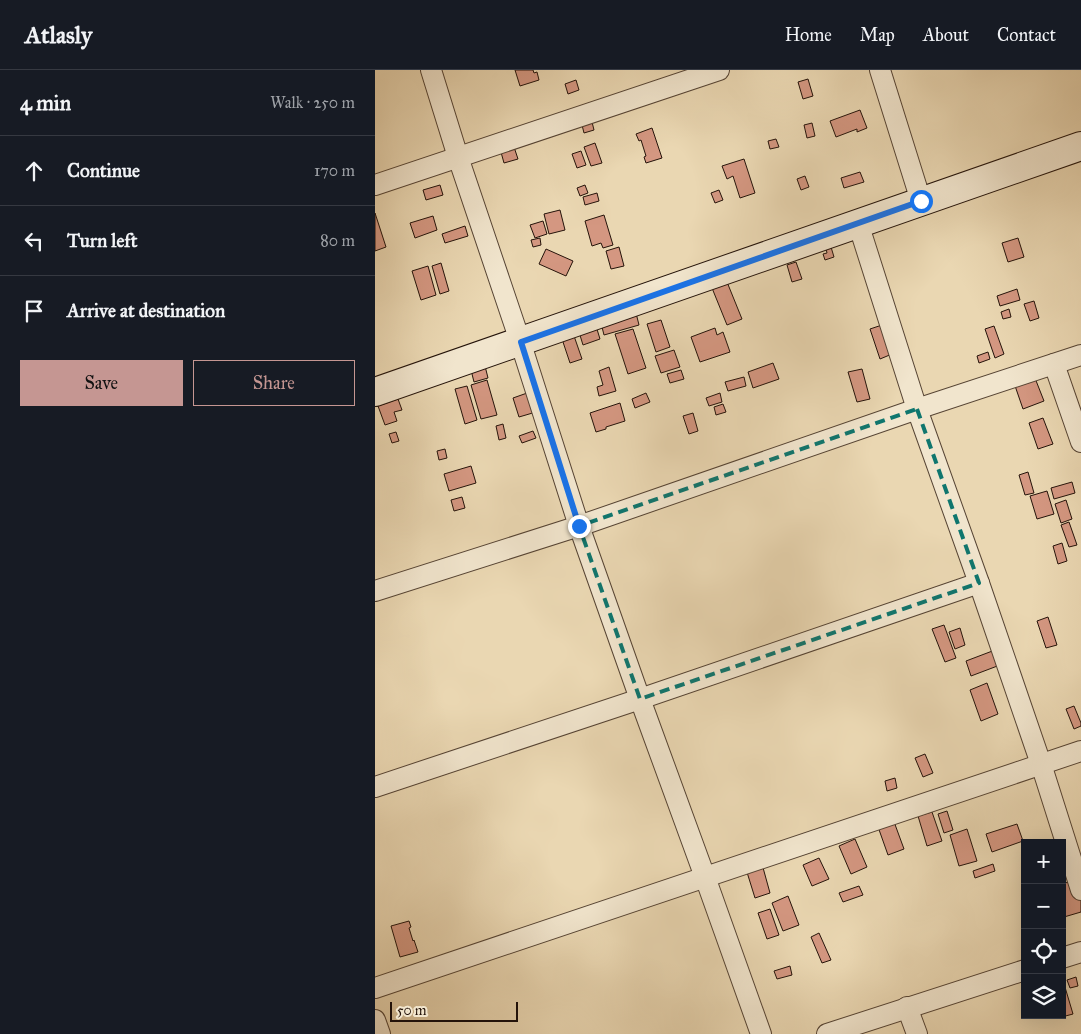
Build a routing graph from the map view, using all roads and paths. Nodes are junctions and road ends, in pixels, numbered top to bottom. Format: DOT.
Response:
graph roads {
  1 [pos="431,70"];
  2 [pos="719,70"];
  3 [pos="879,70"];
  4 [pos="1081,146"];
  5 [pos="458,157"];
  6 [pos="375,185"];
  7 [pos="921,201"];
  8 [pos="858,223"];
  9 [pos="521,342"];
  10 [pos="1081,356"];
  11 [pos="1054,364"];
  12 [pos="375,392"];
  13 [pos="917,409"];
  14 [pos="1081,442"];
  15 [pos="579,526"];
  16 [pos="979,584"];
  17 [pos="375,591"];
  18 [pos="640,699"];
  19 [pos="1081,751"];
  20 [pos="1041,764"];
  21 [pos="375,788"];
  22 [pos="705,877"];
  23 [pos="1081,890"];
  24 [pos="1081,952"];
  25 [pos="1066,957"];
  26 [pos="1021,971"];
  27 [pos="375,988"];
  28 [pos="907,1007"];
  29 [pos="375,1020"];
  30 [pos="380,1034"];
  31 [pos="761,1034"];
  32 [pos="827,1034"];
  33 [pos="917,1034"];
  1 -- 5 [label="street"];
  2 -- 5 [label="street"];
  3 -- 7 [label="street"];
  4 -- 7 [label="street"];
  5 -- 6 [label="street"];
  5 -- 9 [label="street"];
  7 -- 8 [label="street"];
  8 -- 9 [label="street"];
  8 -- 13 [label="street"];
  9 -- 12 [label="street"];
  9 -- 15 [label="street"];
  10 -- 11 [label="street"];
  11 -- 13 [label="street"];
  11 -- 14 [label="street"];
  13 -- 15 [label="street"];
  13 -- 16 [label="street"];
  15 -- 17 [label="street"];
  15 -- 18 [label="street"];
  16 -- 18 [label="street"];
  16 -- 20 [label="street"];
  18 -- 21 [label="street"];
  18 -- 22 [label="street"];
  19 -- 20 [label="street"];
  20 -- 22 [label="street"];
  20 -- 23 [label="street"];
  22 -- 27 [label="street"];
  22 -- 31 [label="street"];
  24 -- 25 [label="street"];
  26 -- 28 [label="street"];
  28 -- 32 [label="street"];
  28 -- 33 [label="street"];
  29 -- 30 [label="street"];
}
